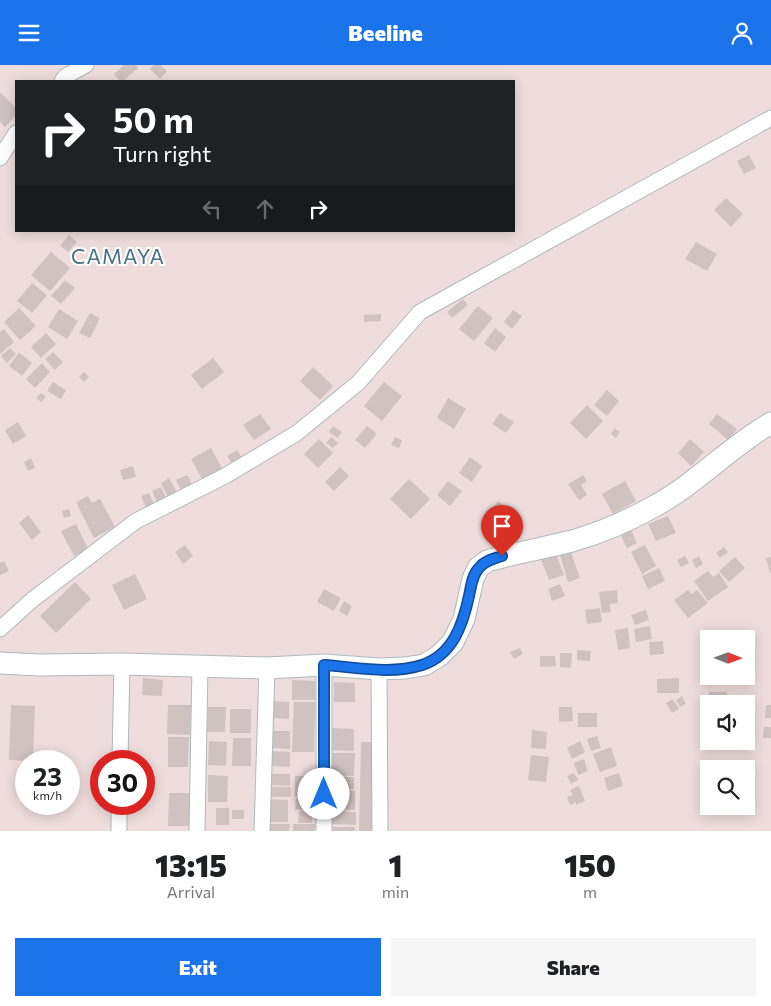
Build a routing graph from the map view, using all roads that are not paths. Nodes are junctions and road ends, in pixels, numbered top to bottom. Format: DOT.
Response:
graph roads {
  1 [pos="86,65"];
  2 [pos="63,80"];
  3 [pos="771,118"];
  4 [pos="15,135"];
  5 [pos="0,158"];
  6 [pos="771,423"];
  7 [pos="0,629"];
  8 [pos="0,663"];
  9 [pos="122,664"];
  10 [pos="324,665"];
  11 [pos="200,666"];
  12 [pos="267,668"];
  13 [pos="379,669"];
  14 [pos="120,750"];
  15 [pos="119,815"];
  16 [pos="119,831"];
  17 [pos="197,831"];
  18 [pos="262,831"];
  19 [pos="324,831"];
  20 [pos="380,831"];
  1 -- 2 [label="street"];
  3 -- 7 [label="street"];
  4 -- 5 [label="street"];
  6 -- 13 [label="street"];
  8 -- 9 [label="street"];
  9 -- 11 [label="street"];
  9 -- 14 [label="street"];
  10 -- 12 [label="street"];
  10 -- 13 [label="street"];
  10 -- 19 [label="street"];
  11 -- 12 [label="street"];
  11 -- 17 [label="street"];
  12 -- 18 [label="street"];
  13 -- 20 [label="street"];
  15 -- 16 [label="street"];
}
